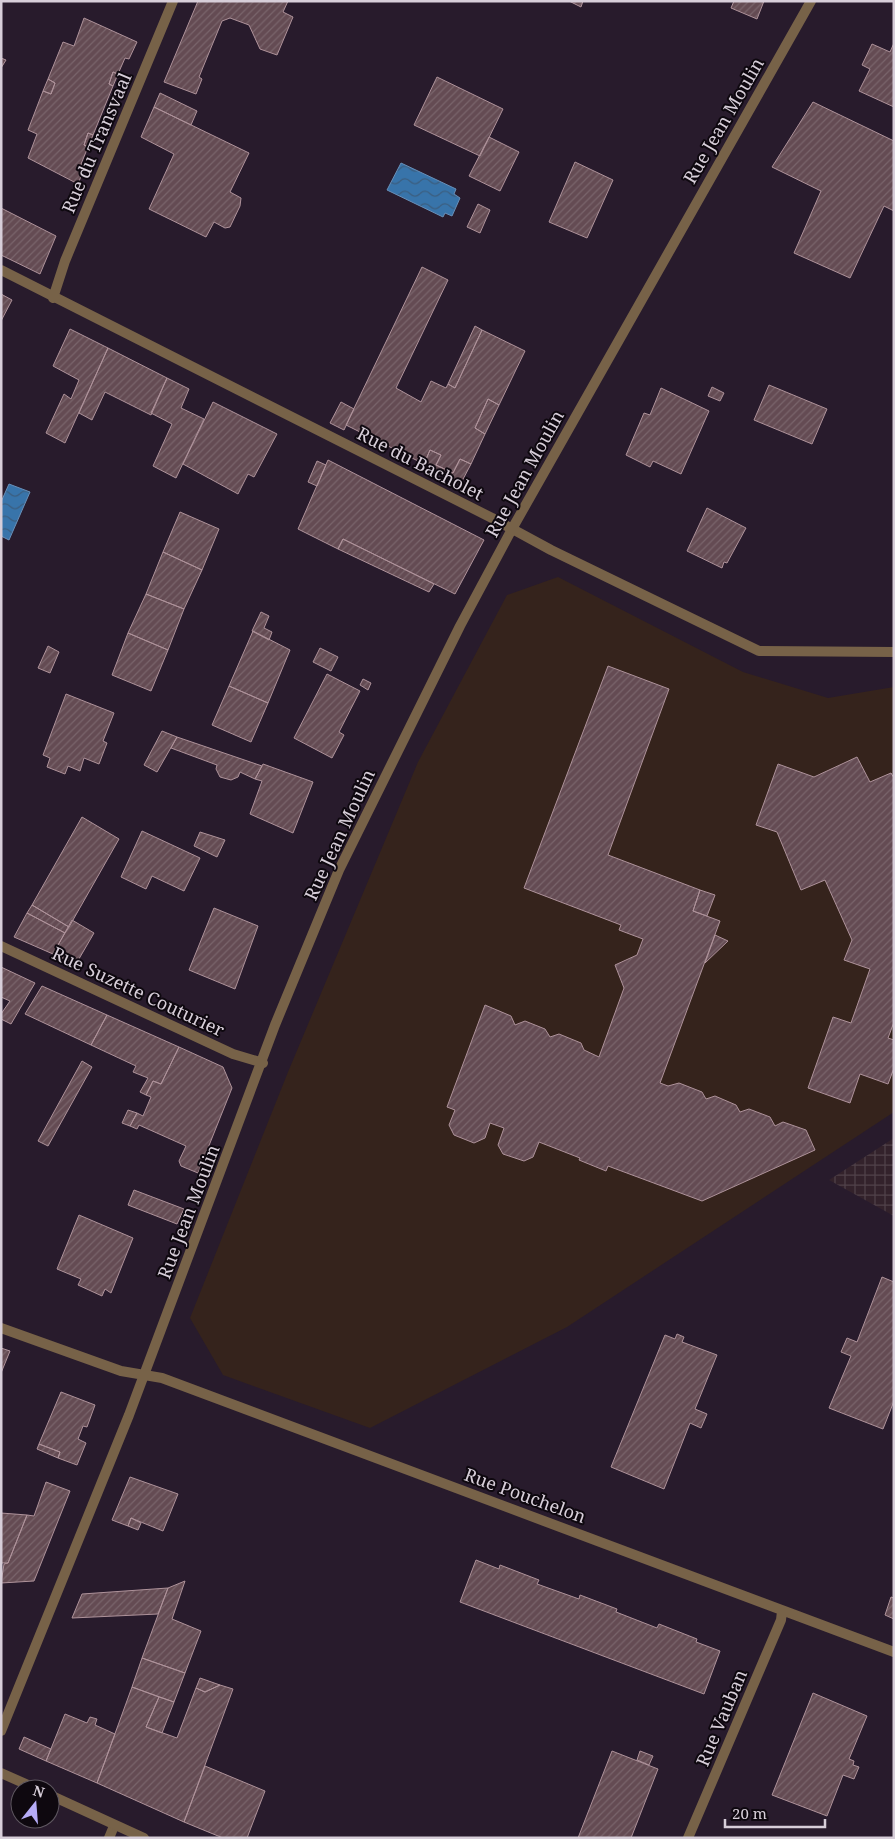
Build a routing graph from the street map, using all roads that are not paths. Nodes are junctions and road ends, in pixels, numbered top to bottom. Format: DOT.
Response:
graph roads {
  1 [pos="173,1"];
  2 [pos="811,1"];
  3 [pos="1,270"];
  4 [pos="53,298"];
  5 [pos="512,529"];
  6 [pos="894,652"];
  7 [pos="1,946"];
  8 [pos="262,1063"];
  9 [pos="1,1328"];
  10 [pos="144,1376"];
  11 [pos="782,1611"];
  12 [pos="894,1652"];
  13 [pos="1,1731"];
  14 [pos="1,1772"];
  15 [pos="16,1779"];
  16 [pos="60,1800"];
  17 [pos="114,1826"];
  18 [pos="109,1838"];
  19 [pos="144,1838"];
  20 [pos="688,1838"];
  1 -- 4 [label="street, Rue du Transvaal"];
  2 -- 5 [label="street, Rue Jean Moulin"];
  3 -- 4 [label="street, Rue du Bacholet"];
  4 -- 5 [label="street, Rue du Bacholet"];
  5 -- 6 [label="street, Rue du Bacholet"];
  5 -- 8 [label="street, Rue Jean Moulin"];
  7 -- 8 [label="street, Rue Suzette Couturier"];
  8 -- 10 [label="street, Rue Jean Moulin"];
  9 -- 10 [label="street, Rue Pouchelon"];
  10 -- 11 [label="street, Rue Pouchelon"];
  10 -- 13 [label="street, Rue Jean Moulin"];
  11 -- 12 [label="street, Rue Pouchelon"];
  11 -- 20 [label="street, Rue Vauban"];
  14 -- 15 [label="street"];
  16 -- 17 [label="street"];
  17 -- 18 [label="street"];
  17 -- 19 [label="street"];
}
